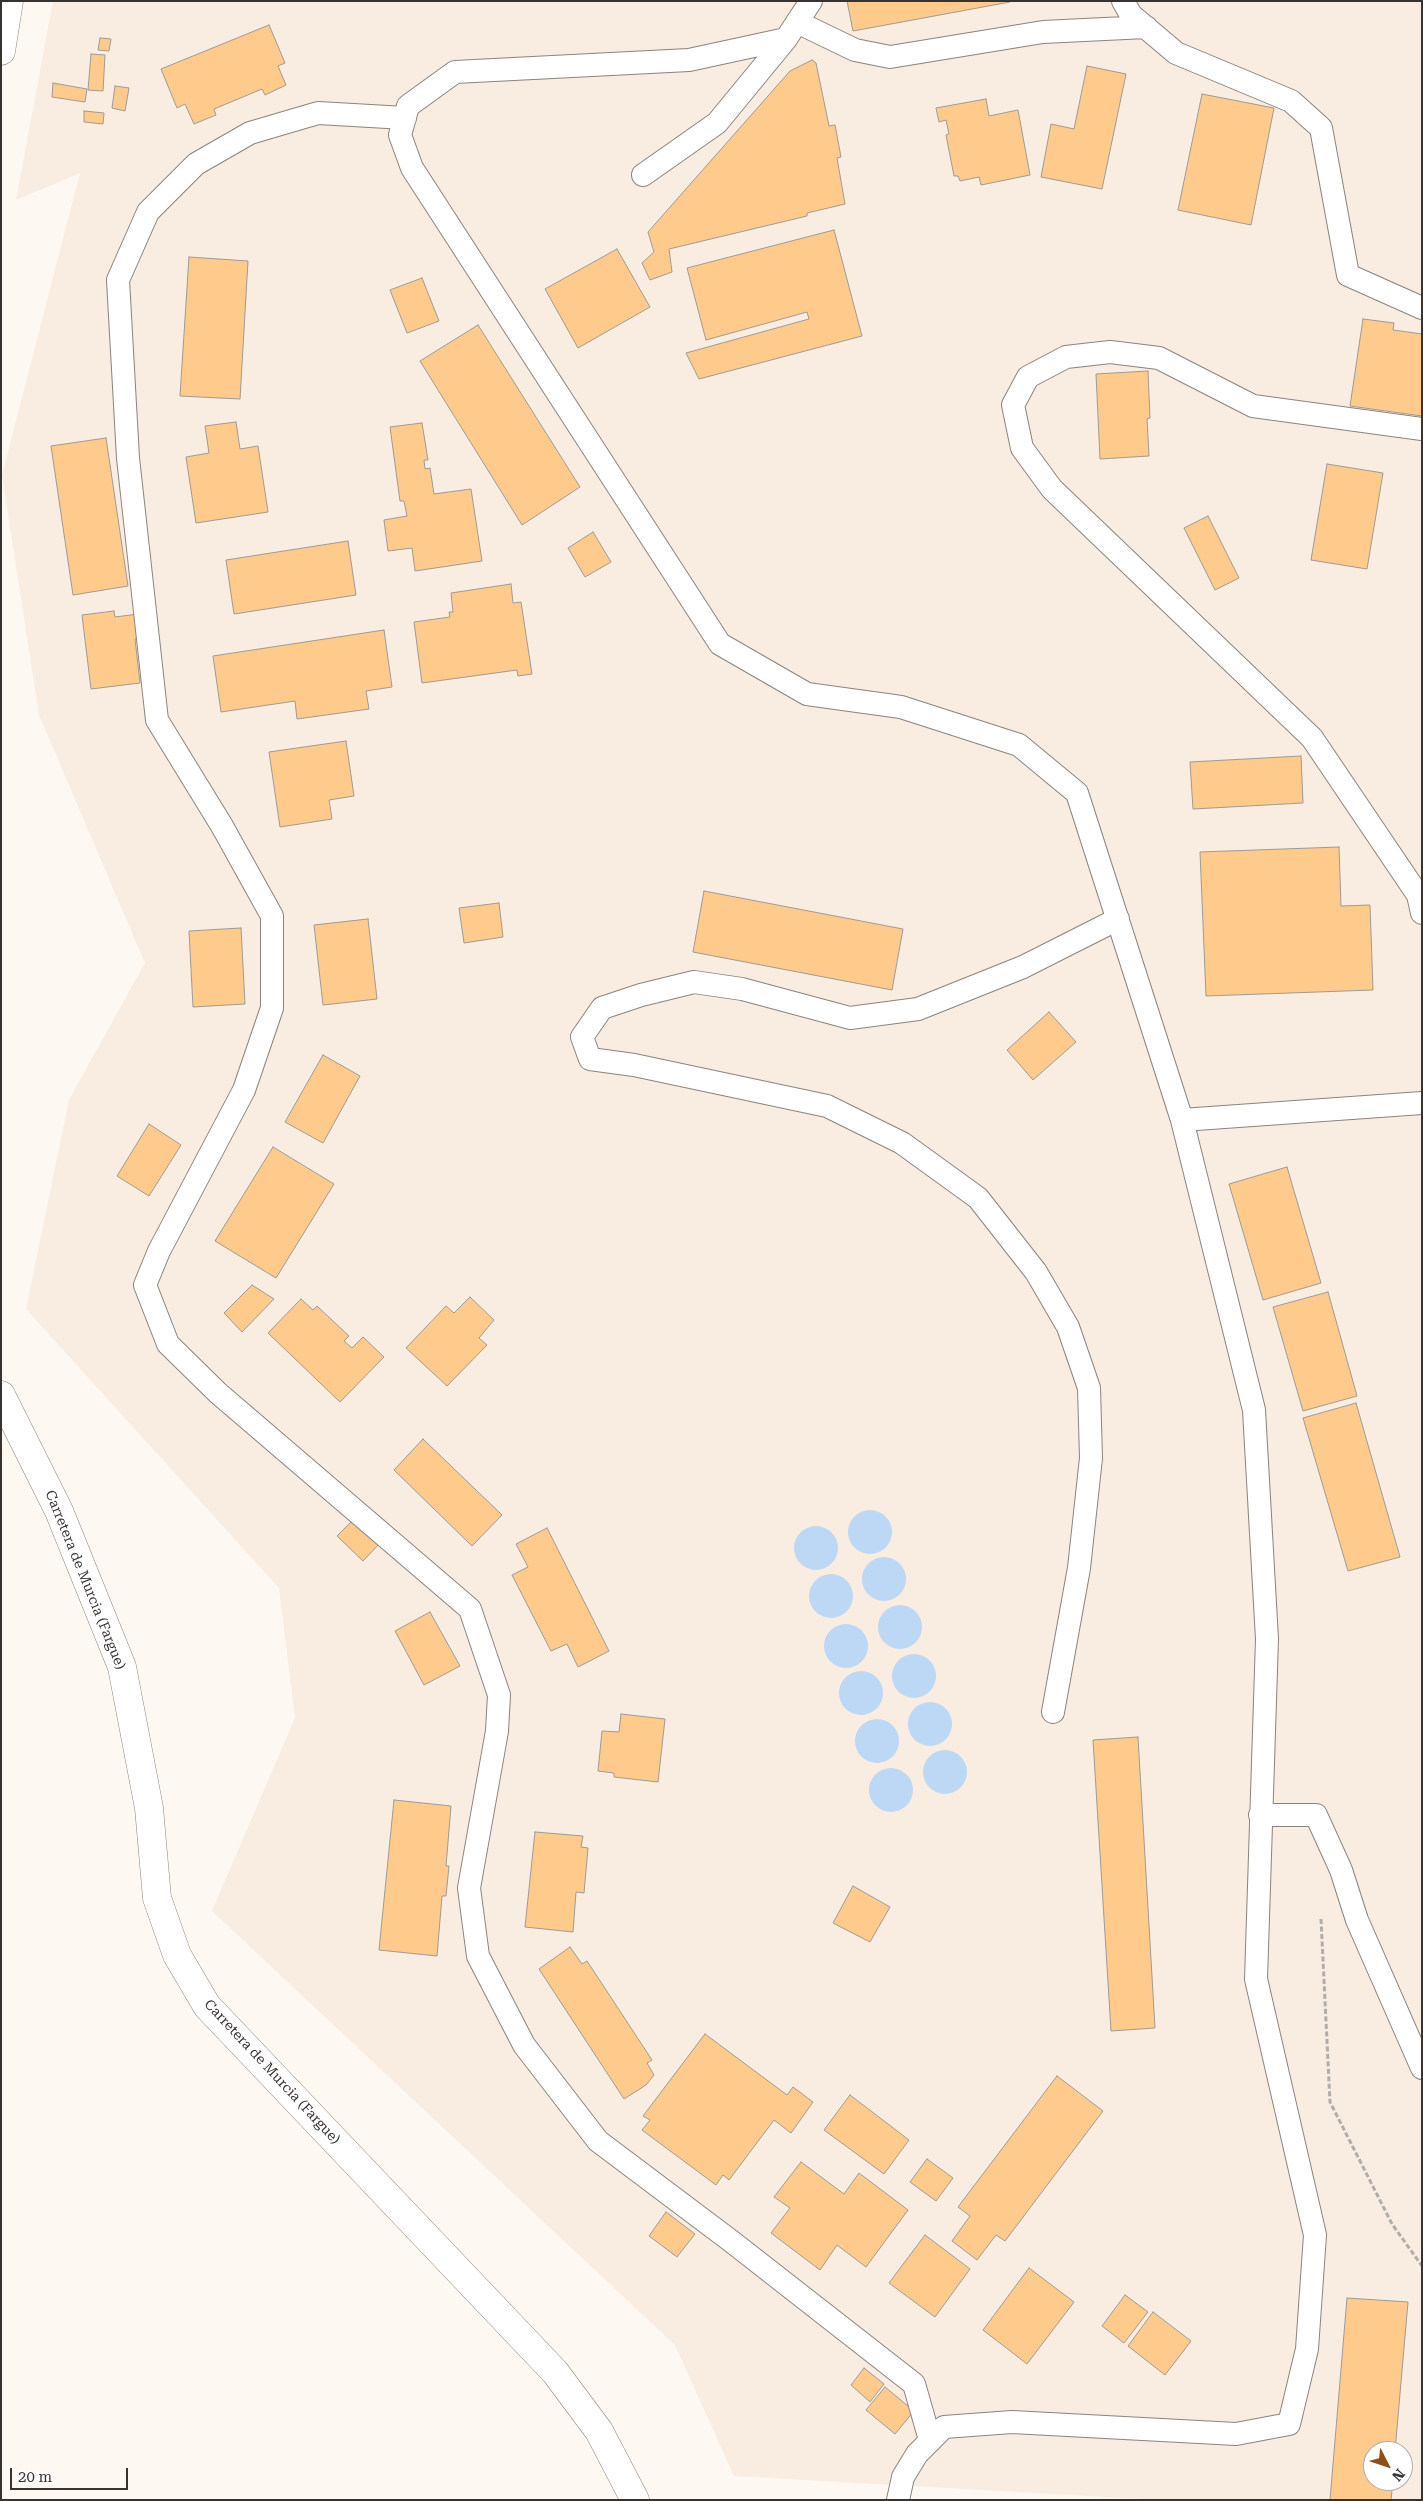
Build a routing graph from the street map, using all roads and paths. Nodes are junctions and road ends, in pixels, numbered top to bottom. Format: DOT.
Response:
graph roads {
  1 [pos="9,1"];
  2 [pos="811,1"];
  3 [pos="1122,1"];
  4 [pos="1146,27"];
  5 [pos="792,30"];
  6 [pos="1,51"];
  7 [pos="405,118"];
  8 [pos="643,175"];
  9 [pos="1422,308"];
  10 [pos="1422,429"];
  11 [pos="1422,913"];
  12 [pos="1118,919"];
  13 [pos="1422,1103"];
  14 [pos="1182,1120"];
  15 [pos="1,1395"];
  16 [pos="1054,1712"];
  17 [pos="1260,1815"];
  18 [pos="1321,1914"];
  19 [pos="1422,2068"];
  20 [pos="1422,2266"];
  21 [pos="930,2440"];
  22 [pos="635,2500"];
  23 [pos="898,2500"];
  1 -- 6 [label="main road"];
  2 -- 5 [label="lane"];
  3 -- 4 [label="lane"];
  4 -- 5 [label="lane"];
  4 -- 9 [label="lane"];
  5 -- 7 [label="lane"];
  5 -- 8 [label="lane"];
  7 -- 12 [label="lane"];
  7 -- 21 [label="lane"];
  10 -- 11 [label="lane"];
  12 -- 14 [label="lane"];
  12 -- 16 [label="lane"];
  13 -- 14 [label="lane"];
  14 -- 17 [label="lane"];
  15 -- 22 [label="main road, Carretera de Murcia (Fargue)"];
  17 -- 19 [label="lane"];
  17 -- 21 [label="lane"];
  18 -- 20 [label="path"];
  21 -- 23 [label="lane"];
}
